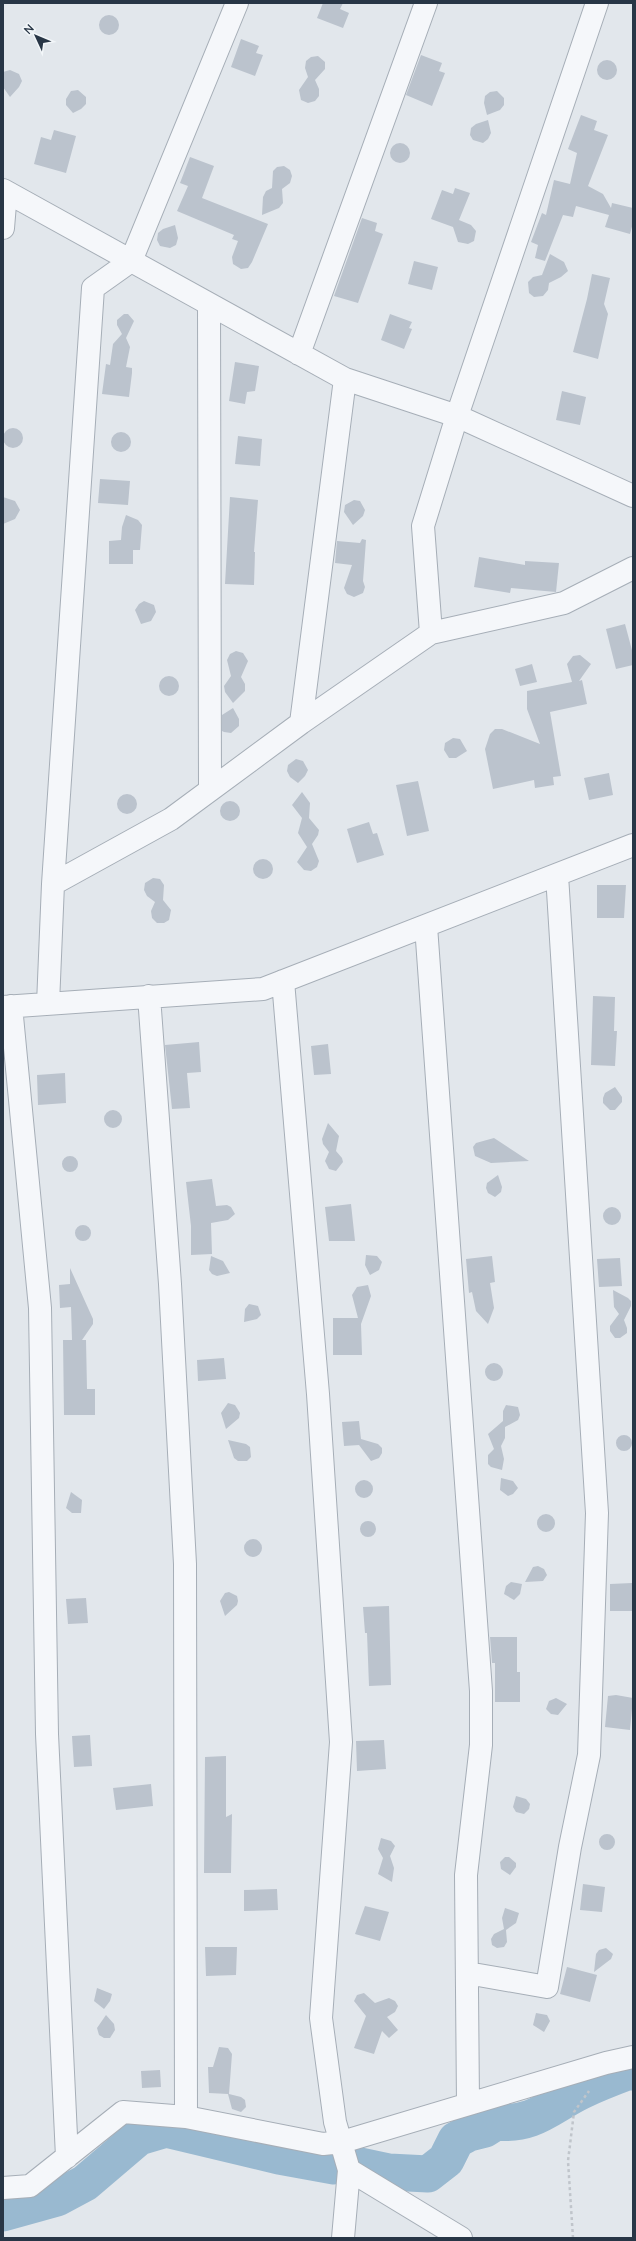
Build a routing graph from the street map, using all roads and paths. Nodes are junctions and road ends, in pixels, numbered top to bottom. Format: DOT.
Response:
graph roads {
  1 [pos="237,3"];
  2 [pos="426,3"];
  3 [pos="597,3"];
  4 [pos="5,191"];
  5 [pos="3,228"];
  6 [pos="131,261"];
  7 [pos="209,304"];
  8 [pos="299,354"];
  9 [pos="345,380"];
  10 [pos="457,416"];
  11 [pos="633,496"];
  12 [pos="633,568"];
  13 [pos="431,633"];
  14 [pos="301,723"];
  15 [pos="210,789"];
  16 [pos="633,845"];
  17 [pos="557,874"];
  18 [pos="53,884"];
  19 [pos="426,926"];
  20 [pos="283,981"];
  21 [pos="150,996"];
  22 [pos="48,1004"];
  23 [pos="7,1007"];
  24 [pos="467,1973"];
  25 [pos="633,2057"];
  26 [pos="606,2063"];
  27 [pos="468,2104"];
  28 [pos="186,2117"];
  29 [pos="342,2142"];
  30 [pos="66,2157"];
  31 [pos="349,2170"];
  32 [pos="3,2188"];
  33 [pos="343,2238"];
  34 [pos="462,2238"];
  35 [pos="573,2238"];
  1 -- 6 [label="street"];
  2 -- 8 [label="street"];
  3 -- 10 [label="street"];
  4 -- 5 [label="street"];
  4 -- 6 [label="street"];
  6 -- 7 [label="street"];
  6 -- 18 [label="street"];
  7 -- 8 [label="street"];
  7 -- 15 [label="street"];
  8 -- 9 [label="street"];
  9 -- 10 [label="street"];
  9 -- 14 [label="street"];
  10 -- 11 [label="street"];
  10 -- 13 [label="street"];
  12 -- 13 [label="street"];
  13 -- 14 [label="street"];
  14 -- 15 [label="street"];
  15 -- 18 [label="street"];
  16 -- 17 [label="street"];
  17 -- 19 [label="street"];
  17 -- 24 [label="street"];
  18 -- 22 [label="street"];
  19 -- 20 [label="street"];
  19 -- 24 [label="street"];
  20 -- 21 [label="street"];
  20 -- 29 [label="street"];
  21 -- 22 [label="street"];
  21 -- 28 [label="street"];
  22 -- 23 [label="street"];
  23 -- 30 [label="street"];
  24 -- 27 [label="street"];
  25 -- 26 [label="street"];
  26 -- 27 [label="street"];
  26 -- 35 [label="path"];
  27 -- 29 [label="street"];
  28 -- 29 [label="street"];
  28 -- 30 [label="street"];
  29 -- 31 [label="street"];
  30 -- 32 [label="street"];
  31 -- 33 [label="street"];
  31 -- 34 [label="street"];
}
